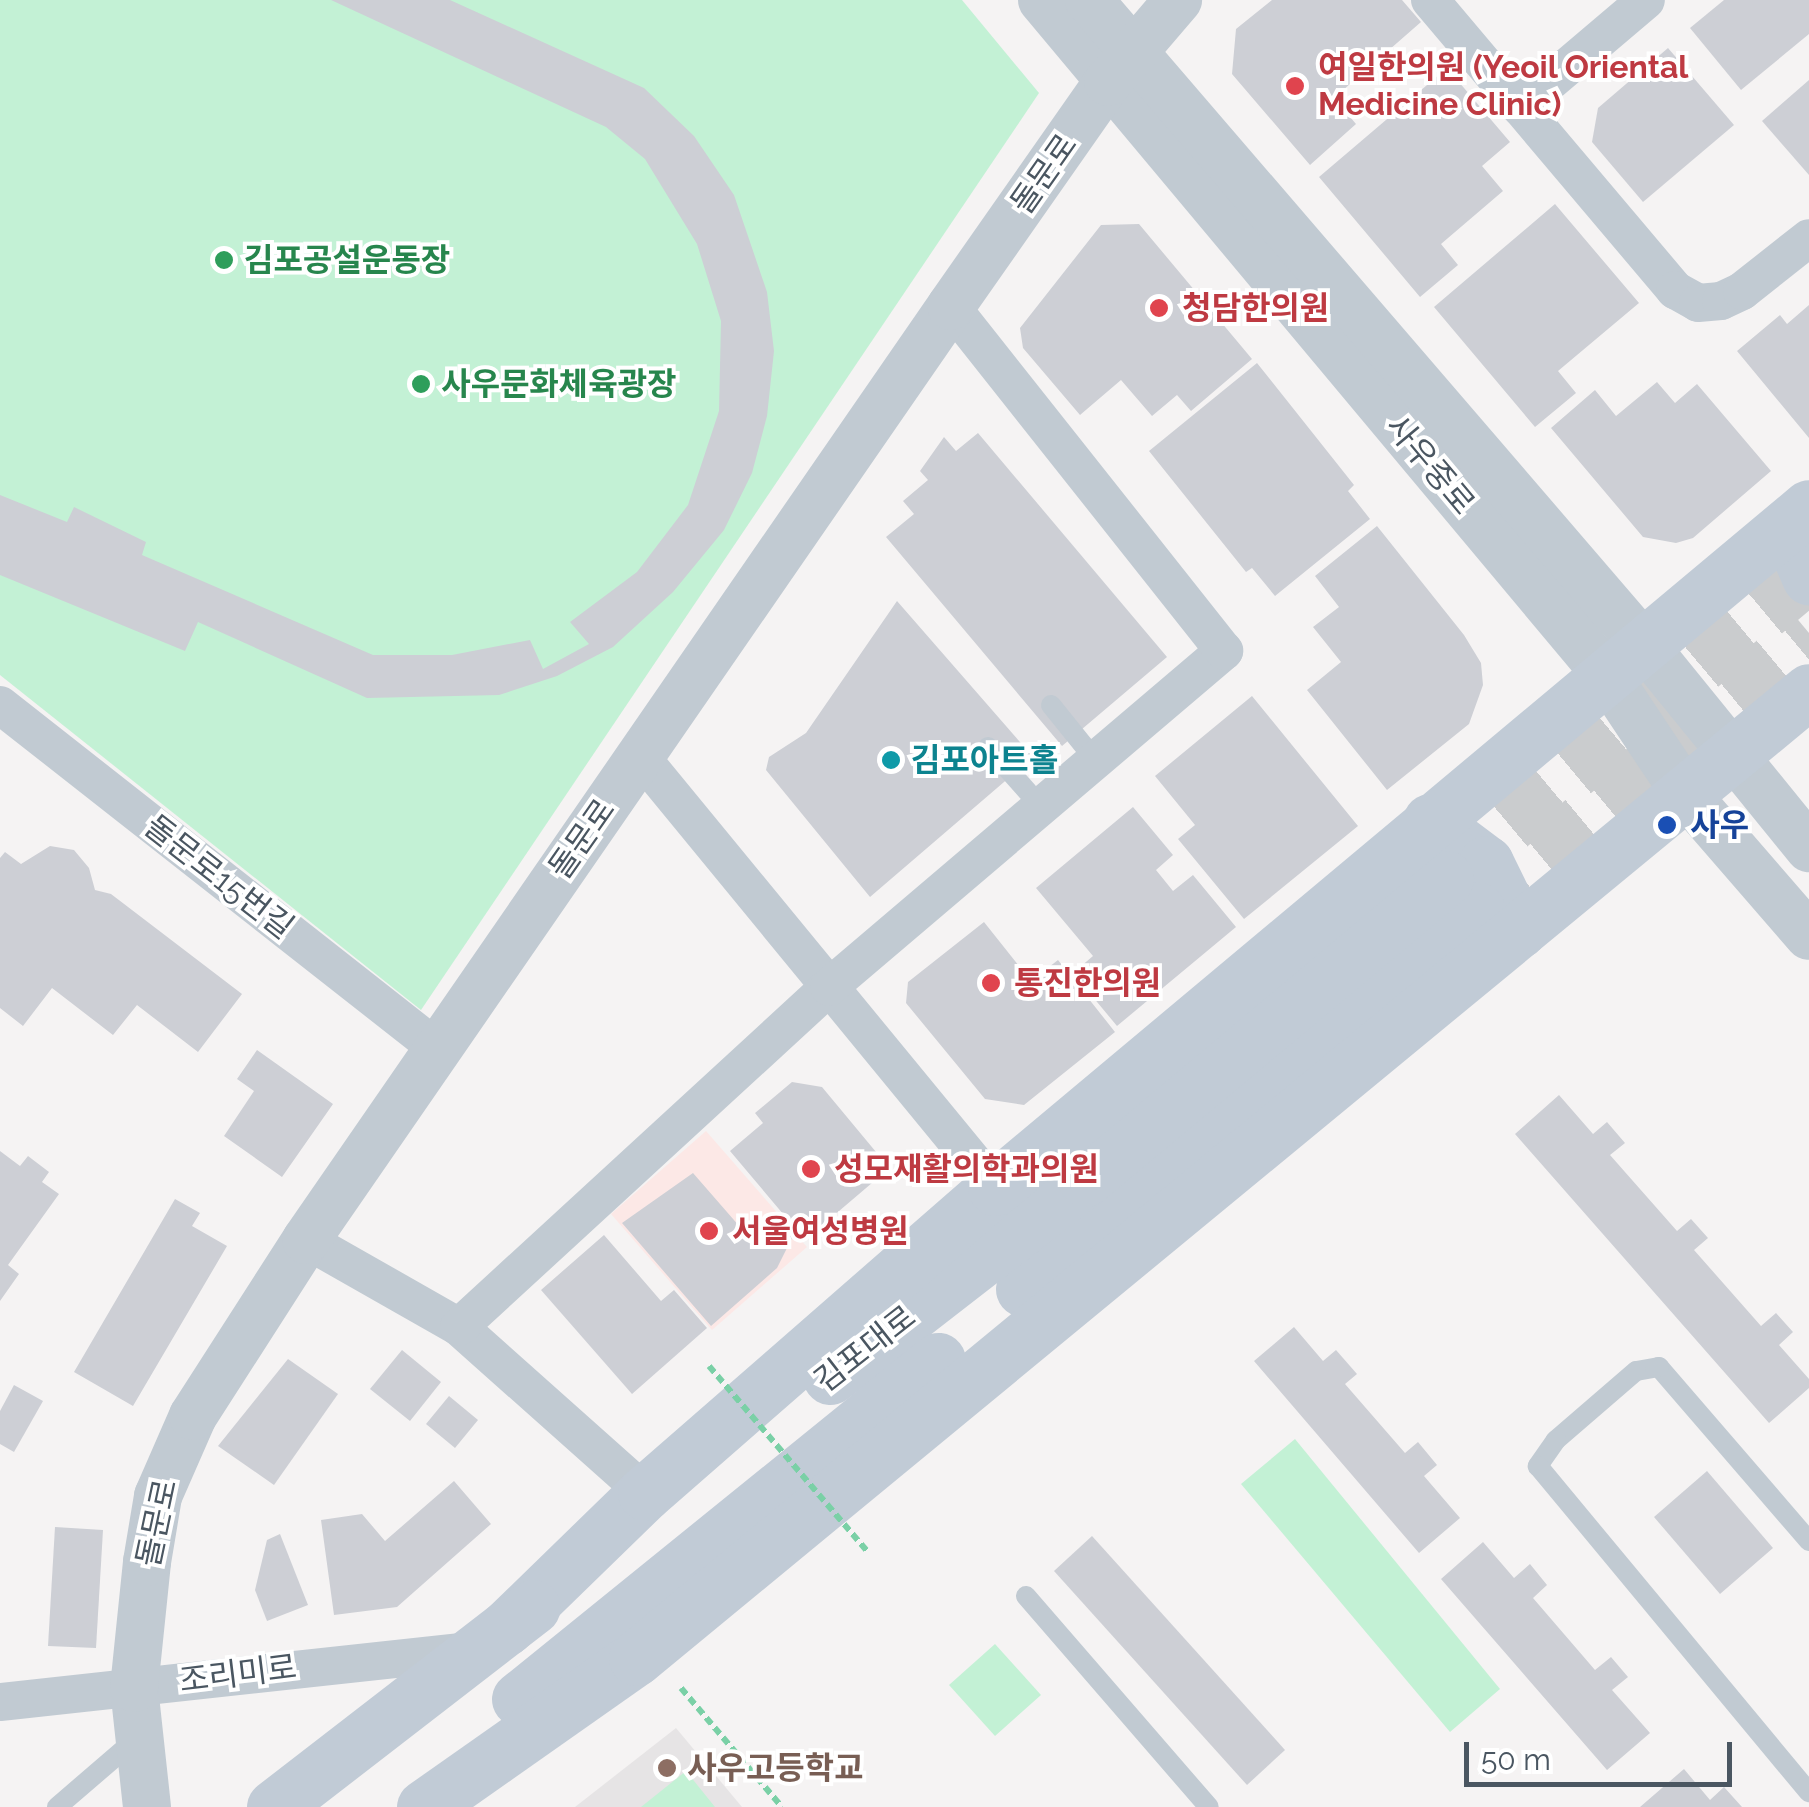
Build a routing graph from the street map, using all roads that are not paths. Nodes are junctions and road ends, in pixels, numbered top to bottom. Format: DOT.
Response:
graph roads {
  1 [pos="1042,0"];
  2 [pos="1089,0"];
  3 [pos="1178,0"];
  4 [pos="1430,0"];
  5 [pos="1646,0"];
  6 [pos="1120,68"];
  7 [pos="1520,106"];
  8 [pos="1809,238"];
  9 [pos="951,306"];
  10 [pos="1798,517"];
  11 [pos="1809,577"];
  12 [pos="1624,659"];
  13 [pos="1809,692"];
  14 [pos="1051,705"];
  15 [pos="0,706"];
  16 [pos="1084,746"];
  17 [pos="988,748"];
  18 [pos="640,756"];
  19 [pos="1730,759"];
  20 [pos="1028,792"];
  21 [pos="1685,793"];
  22 [pos="1430,821"];
  23 [pos="1809,848"];
  24 [pos="1480,906"];
  25 [pos="1809,936"];
  26 [pos="829,987"];
  27 [pos="438,1049"];
  28 [pos="995,1188"];
  29 [pos="306,1240"];
  30 [pos="460,1327"];
  31 [pos="645,1493"];
  32 [pos="1809,1541"];
  33 [pos="1026,1596"];
  34 [pos="492,1639"];
  35 [pos="134,1688"];
  36 [pos="0,1702"];
  37 [pos="135,1740"];
  38 [pos="1809,1792"];
  39 [pos="56,1807"];
  40 [pos="147,1807"];
  41 [pos="274,1807"];
  42 [pos="382,1807"];
  43 [pos="424,1807"];
  44 [pos="1209,1807"];
  1 -- 6 [label="street, 사우중로"];
  2 -- 6 [label="street, 사우중로"];
  3 -- 6 [label="street, 돌문로"];
  4 -- 7 [label="street"];
  5 -- 7 [label="street"];
  6 -- 9 [label="street, 돌문로"];
  6 -- 12 [label="street, 사우중로"];
  7 -- 8 [label="street"];
  9 -- 18 [label="street, 돌문로"];
  9 -- 26 [label="street"];
  10 -- 11 [label="main road"];
  10 -- 12 [label="main road"];
  12 -- 19 [label="street, 사우중로"];
  12 -- 21 [label="street, 사우중로"];
  12 -- 22 [label="main road"];
  13 -- 19 [label="main road"];
  14 -- 16 [label="lane"];
  15 -- 27 [label="street, 돌문로15번길"];
  17 -- 20 [label="lane"];
  18 -- 26 [label="street"];
  18 -- 27 [label="street, 돌문로"];
  19 -- 21 [label="main road"];
  19 -- 23 [label="street, 사우중로"];
  21 -- 24 [label="main road"];
  21 -- 25 [label="street, 사우중로"];
  22 -- 24 [label="main road"];
  22 -- 28 [label="main road"];
  24 -- 34 [label="main road, 김포대로"];
  24 -- 42 [label="main road, 김포대로"];
  24 -- 43 [label="main road"];
  26 -- 28 [label="street"];
  26 -- 30 [label="street"];
  27 -- 29 [label="street, 돌문로"];
  28 -- 31 [label="main road"];
  29 -- 30 [label="street"];
  29 -- 35 [label="street, 돌문로"];
  30 -- 31 [label="street"];
  31 -- 34 [label="main road"];
  32 -- 38 [label="lane"];
  33 -- 44 [label="lane"];
  34 -- 35 [label="street, 조리미로"];
  34 -- 41 [label="main road, 김포대로"];
  35 -- 36 [label="street, 조리미로"];
  35 -- 37 [label="street, 돌문로"];
  37 -- 39 [label="lane"];
  37 -- 40 [label="street, 돌문로"];
}
